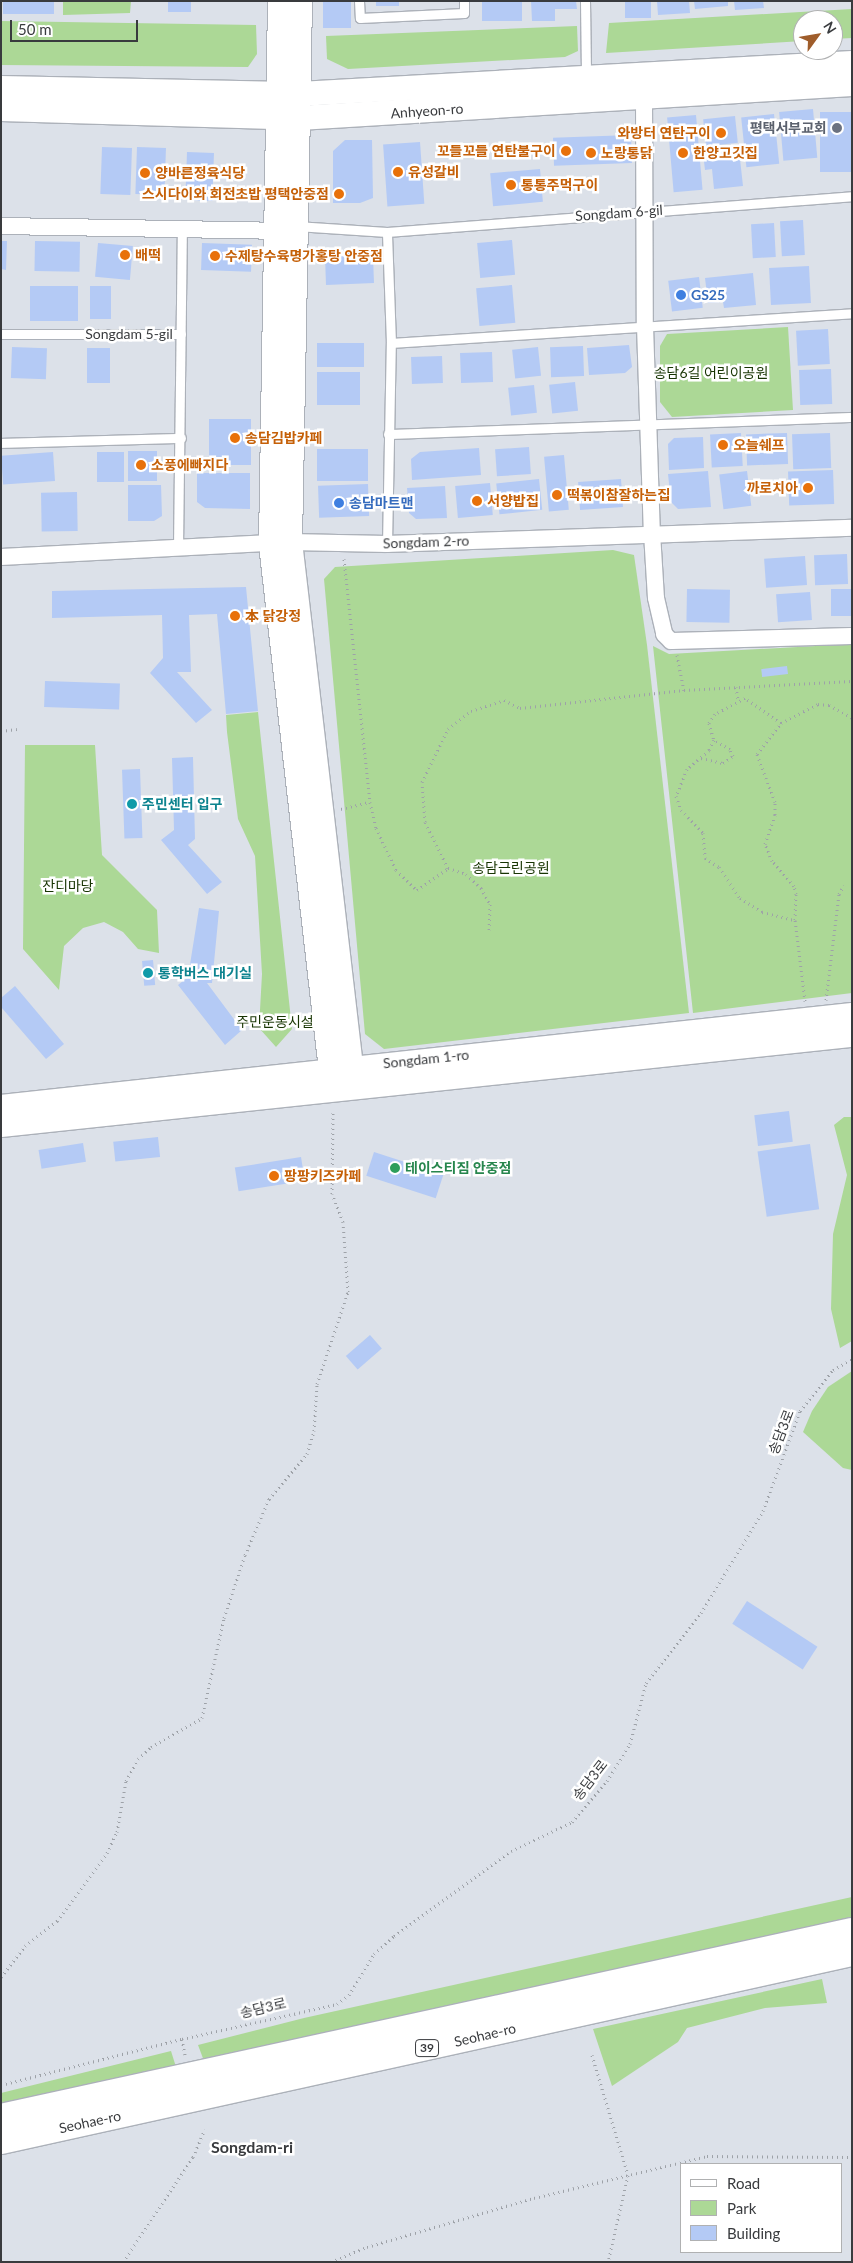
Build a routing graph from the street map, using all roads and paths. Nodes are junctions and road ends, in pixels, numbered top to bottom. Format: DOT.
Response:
graph roads {
  1 [pos="280,1"];
  2 [pos="300,1"];
  3 [pos="359,1"];
  4 [pos="464,1"];
  5 [pos="585,1"];
  6 [pos="852,63"];
  7 [pos="852,84"];
  8 [pos="1,88"];
  9 [pos="586,90"];
  10 [pos="288,94"];
  11 [pos="644,96"];
  12 [pos="1,109"];
  13 [pos="289,118"];
  14 [pos="852,196"];
  15 [pos="644,210"];
  16 [pos="1,226"];
  17 [pos="287,228"];
  18 [pos="182,229"];
  19 [pos="387,232"];
  20 [pos="852,313"];
  21 [pos="645,326"];
  22 [pos="1,334"];
  23 [pos="181,334"];
  24 [pos="391,343"];
  25 [pos="852,417"];
  26 [pos="648,425"];
  27 [pos="388,434"];
  28 [pos="181,438"];
  29 [pos="1,443"];
  30 [pos="852,528"];
  31 [pos="652,533"];
  32 [pos="280,543"];
  33 [pos="387,544"];
  34 [pos="178,548"];
  35 [pos="1,557"];
  36 [pos="344,558"];
  37 [pos="852,636"];
  38 [pos="675,650"];
  39 [pos="852,681"];
  40 [pos="736,687"];
  41 [pos="684,690"];
  42 [pos="738,699"];
  43 [pos="852,718"];
  44 [pos="781,723"];
  45 [pos="17,729"];
  46 [pos="1,731"];
  47 [pos="714,740"];
  48 [pos="701,758"];
  49 [pos="370,802"];
  50 [pos="333,811"];
  51 [pos="448,868"];
  52 [pos="844,885"];
  53 [pos="795,920"];
  54 [pos="489,930"];
  55 [pos="805,1007"];
  56 [pos="852,1015"];
  57 [pos="827,1018"];
  58 [pos="852,1035"];
  59 [pos="343,1077"];
  60 [pos="1,1107"];
  61 [pos="1,1125"];
  62 [pos="852,1359"];
  63 [pos="852,1931"];
  64 [pos="852,1954"];
  65 [pos="1,1977"];
  66 [pos="592,2055"];
  67 [pos="1,2085"];
  68 [pos="1,2117"];
  69 [pos="205,2129"];
  70 [pos="1,2141"];
  71 [pos="852,2157"];
  72 [pos="628,2175"];
  73 [pos="123,2262"];
  74 [pos="331,2262"];
  75 [pos="608,2262"];
  1 -- 10 [label="main road"];
  2 -- 10 [label="main road"];
  3 -- 4 [label="lane"];
  5 -- 9 [label="lane"];
  6 -- 9 [label="main road, Anhyeon-ro"];
  7 -- 11 [label="main road, Anhyeon-ro"];
  8 -- 10 [label="main road, Anhyeon-ro"];
  9 -- 10 [label="main road, Anhyeon-ro"];
  9 -- 11 [label="main road, Anhyeon-ro"];
  9 -- 13 [label="main road, Anhyeon-ro"];
  10 -- 13 [label="main road"];
  11 -- 15 [label="street"];
  12 -- 13 [label="main road, Anhyeon-ro"];
  13 -- 17 [label="main road"];
  14 -- 15 [label="lane, Songdam 6-gil"];
  15 -- 19 [label="lane, Songdam 6-gil"];
  15 -- 21 [label="street"];
  16 -- 18 [label="street"];
  17 -- 18 [label="street"];
  17 -- 19 [label="lane, Songdam 6-gil"];
  17 -- 32 [label="main road"];
  18 -- 23 [label="lane"];
  19 -- 24 [label="lane"];
  20 -- 21 [label="lane"];
  21 -- 24 [label="lane"];
  21 -- 26 [label="street"];
  22 -- 23 [label="lane, Songdam 5-gil"];
  23 -- 28 [label="lane, Songdam 5-gil"];
  24 -- 27 [label="lane"];
  25 -- 26 [label="lane"];
  26 -- 27 [label="lane"];
  26 -- 31 [label="street"];
  27 -- 33 [label="lane"];
  28 -- 29 [label="lane"];
  28 -- 34 [label="lane, Songdam 5-gil"];
  30 -- 31 [label="street, Songdam 2-ro"];
  31 -- 33 [label="street, Songdam 2-ro"];
  31 -- 37 [label="street"];
  32 -- 33 [label="street, Songdam 2-ro"];
  32 -- 34 [label="street, Songdam 2-ro"];
  32 -- 59 [label="main road"];
  34 -- 35 [label="street, Songdam 2-ro"];
  36 -- 49 [label="path"];
  38 -- 41 [label="path"];
  39 -- 40 [label="path"];
  40 -- 41 [label="path"];
  40 -- 42 [label="path"];
  41 -- 51 [label="path"];
  42 -- 44 [label="path"];
  42 -- 47 [label="path"];
  43 -- 44 [label="path"];
  44 -- 53 [label="path"];
  45 -- 46 [label="path"];
  47 -- 48 [label="path"];
  47 -- 48 [label="path"];
  48 -- 53 [label="path"];
  49 -- 50 [label="path"];
  49 -- 51 [label="path"];
  51 -- 54 [label="path"];
  52 -- 57 [label="path"];
  53 -- 55 [label="path"];
  56 -- 57 [label="main road, Songdam 1-ro"];
  57 -- 59 [label="main road, Songdam 1-ro"];
  58 -- 59 [label="main road, Songdam 1-ro"];
  59 -- 60 [label="main road, Songdam 1-ro"];
  59 -- 61 [label="main road, Songdam 1-ro"];
  59 -- 65 [label="path"];
  62 -- 67 [label="path, 송담3로"];
  63 -- 68 [label="main road, Seohae-ro / 39"];
  64 -- 70 [label="main road, Seohae-ro / 39"];
  66 -- 72 [label="path"];
  69 -- 73 [label="path"];
  71 -- 72 [label="path"];
  72 -- 74 [label="path"];
  72 -- 75 [label="path"];
}
